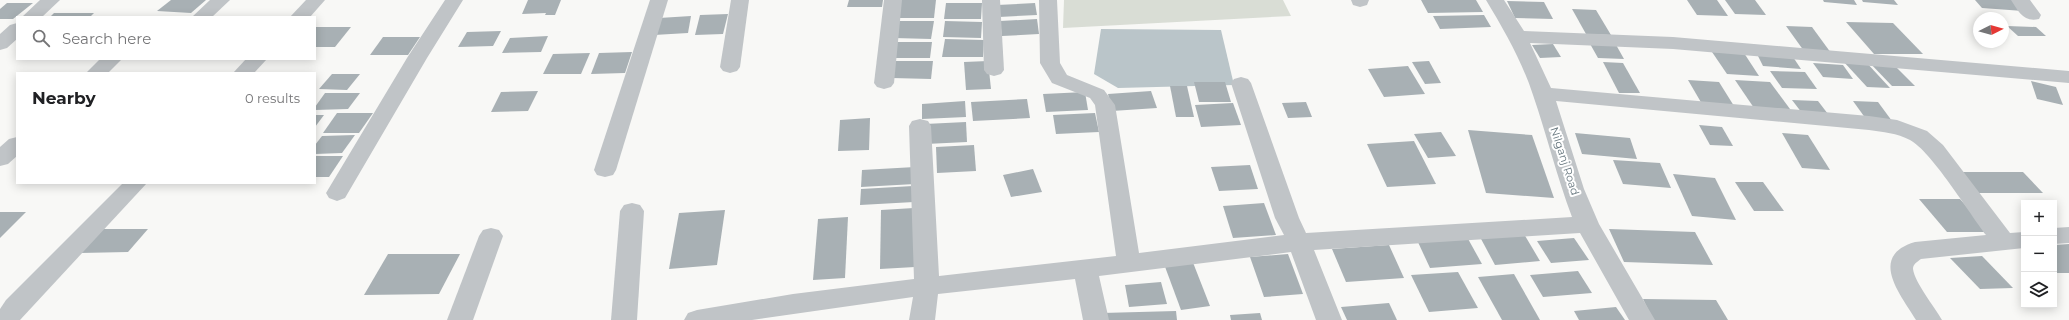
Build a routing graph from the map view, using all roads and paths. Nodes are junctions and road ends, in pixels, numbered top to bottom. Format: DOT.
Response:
graph roads {
  1 [pos="50,0"];
  2 [pos="221,0"];
  3 [pos="316,0"];
  4 [pos="454,0"];
  5 [pos="659,0"];
  6 [pos="740,0"];
  7 [pos="893,0"];
  8 [pos="991,0"];
  9 [pos="1048,0"];
  10 [pos="1495,0"];
  11 [pos="2020,0"];
  12 [pos="2032,15"];
  13 [pos="32,16"];
  14 [pos="202,16"];
  15 [pos="300,16"];
  16 [pos="16,30"];
  17 [pos="1518,37"];
  18 [pos="0,44"];
  19 [pos="0,52"];
  20 [pos="16,52"];
  21 [pos="111,60"];
  22 [pos="256,60"];
  23 [pos="730,67"];
  24 [pos="994,70"];
  25 [pos="97,72"];
  26 [pos="244,72"];
  27 [pos="2069,77"];
  28 [pos="1241,83"];
  29 [pos="884,84"];
  30 [pos="1543,94"];
  31 [pos="920,126"];
  32 [pos="16,145"];
  33 [pos="0,159"];
  34 [pos="605,170"];
  35 [pos="135,184"];
  36 [pos="338,193"];
  37 [pos="632,211"];
  38 [pos="1587,224"];
  39 [pos="2069,235"];
  40 [pos="491,236"];
  41 [pos="2057,236"];
  42 [pos="2014,241"];
  43 [pos="1299,242"];
  44 [pos="1129,264"];
  45 [pos="1085,270"];
  46 [pos="927,286"];
  47 [pos="6,320"];
  48 [pos="460,320"];
  49 [pos="624,320"];
  50 [pos="697,320"];
  51 [pos="922,320"];
  52 [pos="1096,320"];
  53 [pos="1329,320"];
  54 [pos="1642,320"];
  55 [pos="1929,320"];
  1 -- 13 [label="street"];
  2 -- 14 [label="street"];
  3 -- 15 [label="street"];
  4 -- 36 [label="street"];
  5 -- 34 [label="street"];
  6 -- 23 [label="street"];
  7 -- 29 [label="street"];
  8 -- 24 [label="street"];
  9 -- 44 [label="street"];
  10 -- 17 [label="street, Nilganj Road"];
  11 -- 12 [label="street"];
  16 -- 18 [label="street"];
  17 -- 27 [label="street"];
  17 -- 30 [label="street, Nilganj Road"];
  19 -- 20 [label="street"];
  21 -- 25 [label="street"];
  22 -- 26 [label="street"];
  28 -- 43 [label="street"];
  30 -- 38 [label="street, Nilganj Road"];
  30 -- 42 [label="street"];
  31 -- 46 [label="street"];
  32 -- 33 [label="street"];
  35 -- 47 [label="street"];
  37 -- 49 [label="street"];
  38 -- 43 [label="street"];
  38 -- 54 [label="street, Nilganj Road"];
  39 -- 41 [label="street"];
  40 -- 48 [label="street"];
  42 -- 55 [label="street"];
  43 -- 44 [label="street"];
  43 -- 53 [label="street"];
  44 -- 45 [label="street"];
  45 -- 46 [label="street"];
  45 -- 52 [label="street"];
  46 -- 50 [label="street"];
  46 -- 51 [label="street"];
}
